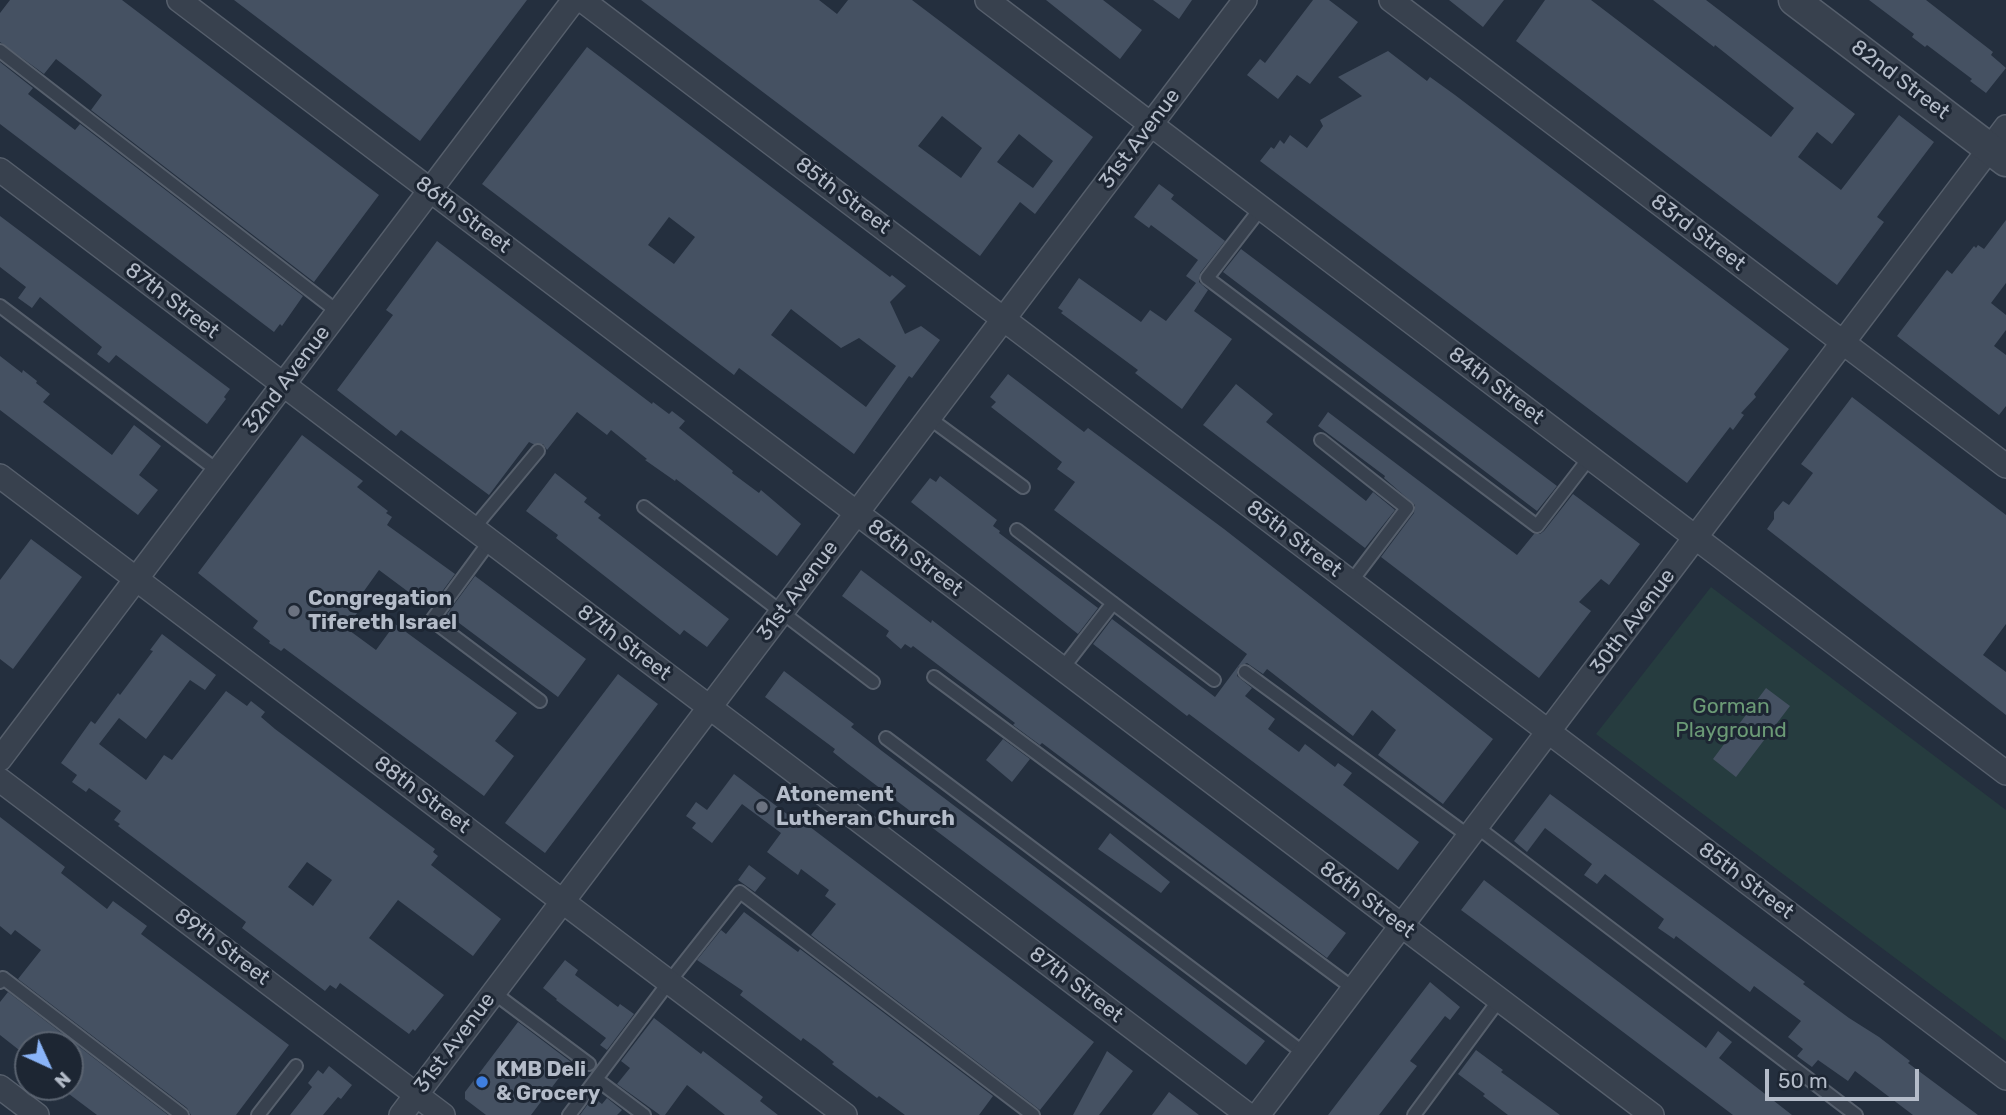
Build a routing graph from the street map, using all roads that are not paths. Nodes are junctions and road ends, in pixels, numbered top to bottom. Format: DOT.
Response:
graph roads {
  1 [pos="179,0"];
  2 [pos="574,0"];
  3 [pos="582,0"];
  4 [pos="987,0"];
  5 [pos="1245,0"];
  6 [pos="1391,0"];
  7 [pos="1794,0"];
  8 [pos="0,51"];
  9 [pos="1150,124"];
  10 [pos="2001,145"];
  11 [pos="0,170"];
  12 [pos="430,190"];
  13 [pos="1261,208"];
  14 [pos="0,306"];
  15 [pos="338,312"];
  16 [pos="1003,319"];
  17 [pos="1843,343"];
  18 [pos="283,385"];
  19 [pos="929,418"];
  20 [pos="1321,440"];
  21 [pos="538,451"];
  22 [pos="1590,457"];
  23 [pos="2006,466"];
  24 [pos="218,471"];
  25 [pos="0,476"];
  26 [pos="1023,487"];
  27 [pos="644,507"];
  28 [pos="857,513"];
  29 [pos="1017,530"];
  30 [pos="482,535"];
  31 [pos="1696,538"];
  32 [pos="136,579"];
  33 [pos="1351,582"];
  34 [pos="1113,603"];
  35 [pos="782,612"];
  36 [pos="1062,669"];
  37 [pos="1245,672"];
  38 [pos="933,677"];
  39 [pos="1214,680"];
  40 [pos="873,682"];
  41 [pos="540,701"];
  42 [pos="710,708"];
  43 [pos="1549,732"];
  44 [pos="886,738"];
  45 [pos="0,759"];
  46 [pos="2006,772"];
  47 [pos="0,780"];
  48 [pos="1473,832"];
  49 [pos="563,901"];
  50 [pos="1402,926"];
  51 [pos="0,982"];
  52 [pos="669,982"];
  53 [pos="1354,989"];
  54 [pos="494,993"];
  55 [pos="1499,1000"];
  56 [pos="1305,1054"];
  57 [pos="589,1064"];
  58 [pos="296,1066"];
  59 [pos="2006,1078"];
  60 [pos="596,1079"];
  61 [pos="0,1087"];
  62 [pos="416,1094"];
  63 [pos="37,1115"];
  64 [pos="182,1115"];
  65 [pos="258,1115"];
  66 [pos="401,1115"];
  67 [pos="443,1115"];
  68 [pos="569,1115"];
  69 [pos="644,1115"];
  70 [pos="845,1115"];
  71 [pos="1033,1115"];
  72 [pos="1248,1115"];
  73 [pos="1258,1115"];
  74 [pos="1414,1115"];
  75 [pos="1652,1115"];
  76 [pos="1856,1115"];
  1 -- 12 [label="street, 86th Street"];
  2 -- 12 [label="street, 32nd Avenue"];
  3 -- 16 [label="street, 85th Street"];
  4 -- 9 [label="street, 84th Street"];
  5 -- 9 [label="street, 31st Avenue"];
  6 -- 17 [label="street, 83rd Street"];
  7 -- 10 [label="street, 82nd Street"];
  8 -- 15 [label="lane"];
  9 -- 13 [label="street, 84th Street"];
  9 -- 16 [label="street, 31st Avenue"];
  10 -- 17 [label="street, 30th Avenue"];
  11 -- 18 [label="street, 87th Street"];
  12 -- 15 [label="street, 32nd Avenue"];
  12 -- 28 [label="street, 86th Street"];
  13 -- 22 [label="street, 84th Street"];
  13 -- 22 [label="lane"];
  14 -- 24 [label="lane"];
  15 -- 18 [label="street, 32nd Avenue"];
  16 -- 19 [label="street, 31st Avenue"];
  16 -- 33 [label="street, 85th Street"];
  17 -- 23 [label="street, 83rd Street"];
  17 -- 31 [label="street, 30th Avenue"];
  18 -- 24 [label="street, 32nd Avenue"];
  18 -- 30 [label="street, 87th Street"];
  19 -- 26 [label="lane"];
  19 -- 28 [label="street, 31st Avenue"];
  20 -- 33 [label="lane"];
  21 -- 30 [label="lane"];
  22 -- 31 [label="street, 84th Street"];
  24 -- 32 [label="street, 32nd Avenue"];
  25 -- 32 [label="street, 88th Street"];
  27 -- 35 [label="lane"];
  28 -- 35 [label="street, 31st Avenue"];
  28 -- 36 [label="street, 86th Street"];
  29 -- 34 [label="lane"];
  30 -- 41 [label="lane"];
  30 -- 42 [label="street, 87th Street"];
  31 -- 43 [label="street, 30th Avenue"];
  31 -- 46 [label="street, 84th Street"];
  32 -- 45 [label="street, 32nd Avenue"];
  32 -- 49 [label="street, 88th Street"];
  33 -- 43 [label="street, 85th Street"];
  34 -- 36 [label="lane"];
  34 -- 39 [label="lane"];
  35 -- 40 [label="lane"];
  35 -- 42 [label="street, 31st Avenue"];
  36 -- 50 [label="street, 86th Street"];
  37 -- 48 [label="lane"];
  38 -- 53 [label="lane"];
  42 -- 49 [label="street, 31st Avenue"];
  42 -- 72 [label="street, 87th Street"];
  43 -- 48 [label="street, 30th Avenue"];
  43 -- 59 [label="street, 85th Street"];
  44 -- 56 [label="lane"];
  47 -- 62 [label="street, 89th Street"];
  48 -- 50 [label="street, 30th Avenue"];
  48 -- 76 [label="lane"];
  49 -- 52 [label="street, 88th Street"];
  49 -- 54 [label="street, 31st Avenue"];
  50 -- 53 [label="street, 30th Avenue"];
  50 -- 55 [label="street, 86th Street"];
  51 -- 64 [label="lane"];
  52 -- 60 [label="lane"];
  52 -- 70 [label="street, 88th Street"];
  52 -- 71 [label="lane"];
  53 -- 56 [label="street, 30th Avenue"];
  54 -- 57 [label="lane"];
  54 -- 62 [label="street, 31st Avenue"];
  55 -- 74 [label="lane"];
  55 -- 75 [label="street, 86th Street"];
  56 -- 73 [label="street, 30th Avenue"];
  58 -- 65 [label="lane"];
  60 -- 68 [label="lane"];
  60 -- 69 [label="lane"];
  61 -- 63 [label="street"];
  62 -- 66 [label="street, 31st Avenue"];
  62 -- 67 [label="street, 89th Street"];
}
